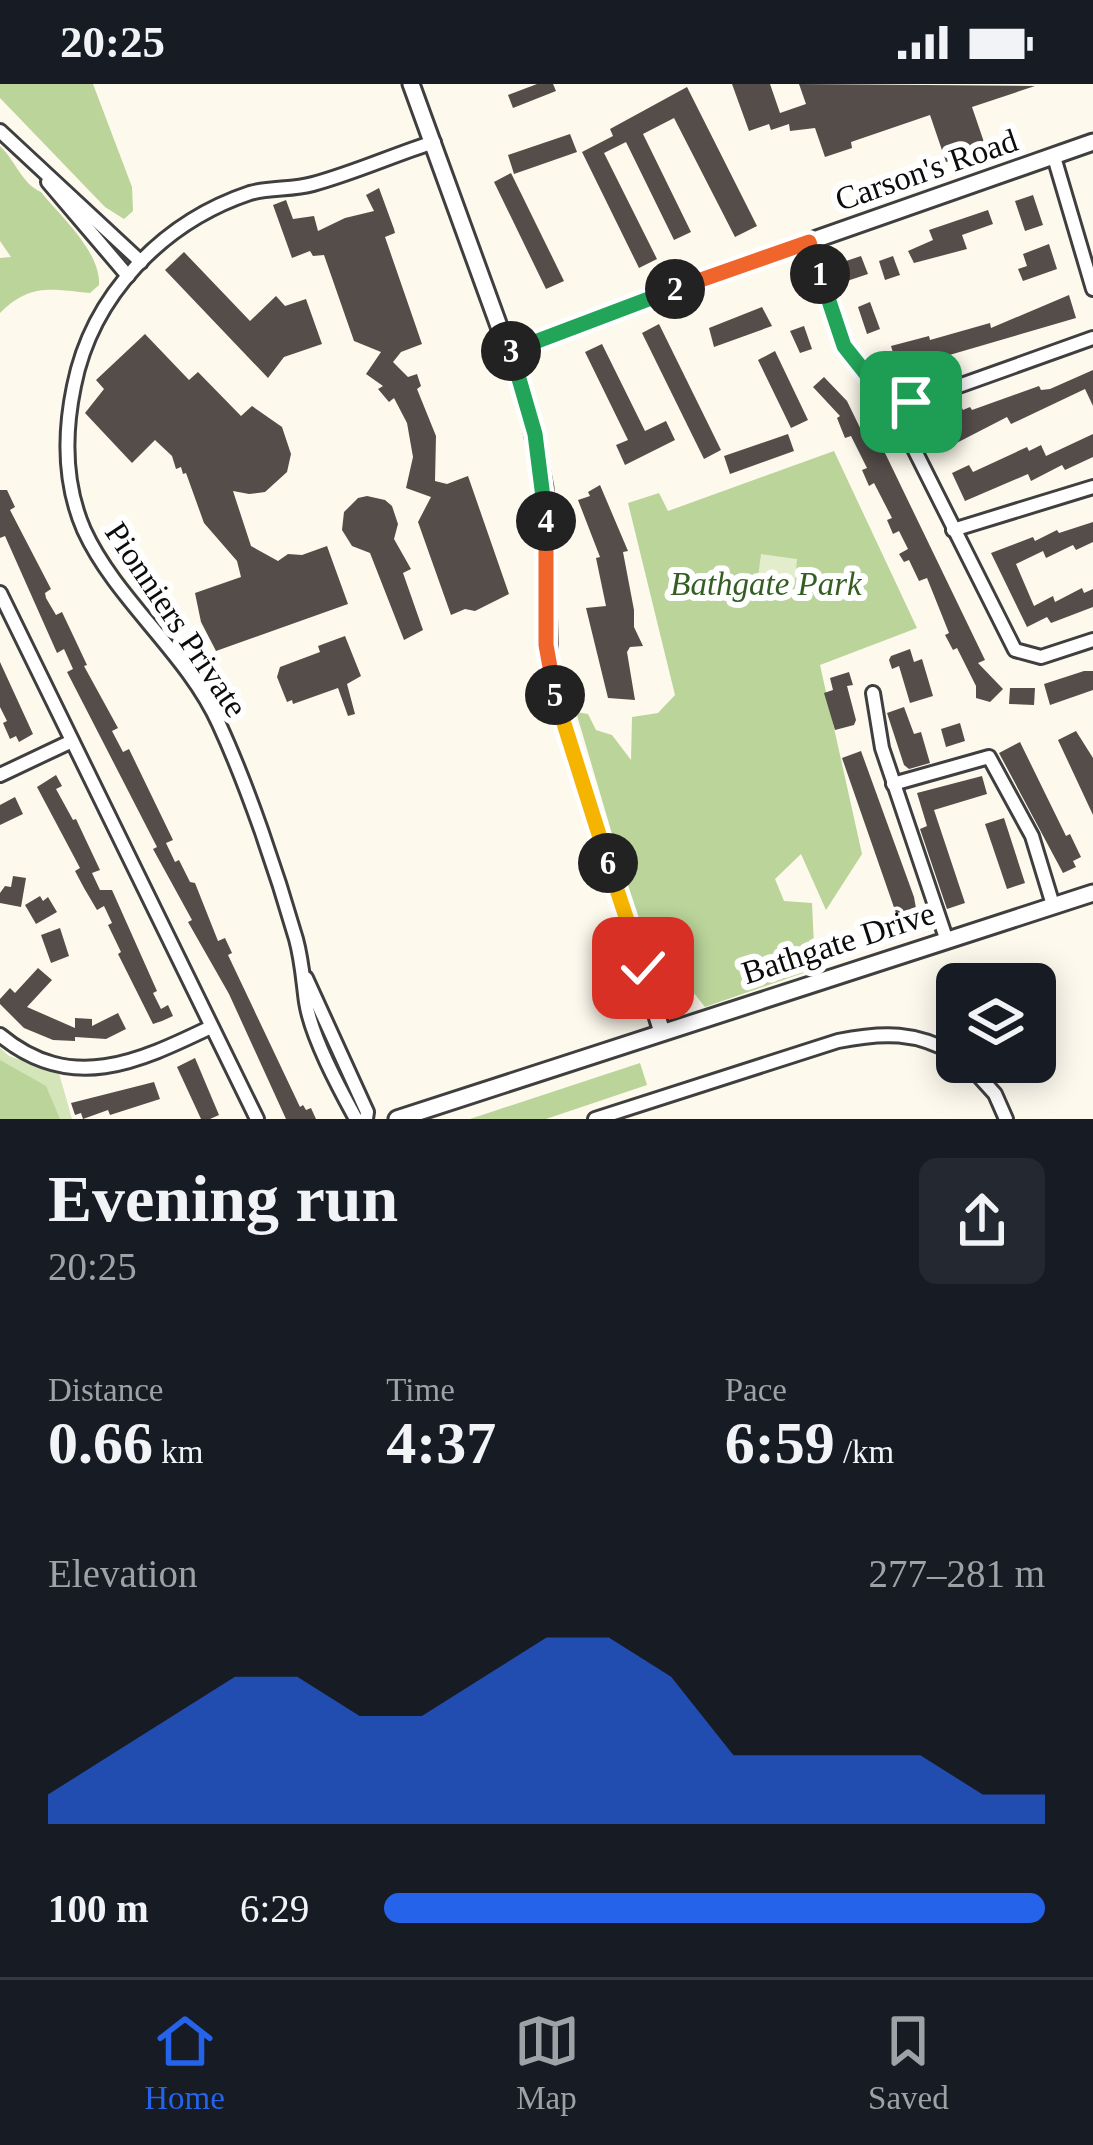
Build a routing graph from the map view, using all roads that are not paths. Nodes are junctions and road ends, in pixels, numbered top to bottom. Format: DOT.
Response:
graph roads {
  1 [pos="411,84"];
  2 [pos="0,131"];
  3 [pos="434,142"];
  4 [pos="1093,142"];
  5 [pos="1054,158"];
  6 [pos="41,171"];
  7 [pos="809,242"];
  8 [pos="141,262"];
  9 [pos="128,276"];
  10 [pos="1093,289"];
  11 [pos="1093,338"];
  12 [pos="509,352"];
  13 [pos="894,409"];
  14 [pos="1093,487"];
  15 [pos="953,530"];
  16 [pos="0,593"];
  17 [pos="1093,640"];
  18 [pos="873,693"];
  19 [pos="72,741"];
  20 [pos="0,775"];
  21 [pos="893,784"];
  22 [pos="1093,893"];
  23 [pos="1053,904"];
  24 [pos="946,938"];
  25 [pos="305,977"];
  26 [pos="211,1027"];
  27 [pos="662,1031"];
  28 [pos="0,1034"];
  29 [pos="936,1044"];
  30 [pos="985,1083"];
  31 [pos="257,1119"];
  32 [pos="356,1119"];
  33 [pos="367,1119"];
  34 [pos="398,1119"];
  35 [pos="595,1119"];
  36 [pos="1006,1119"];
  1 -- 3 [label="street"];
  2 -- 6 [label="street"];
  3 -- 8 [label="street, Pionniers Private"];
  3 -- 12 [label="street"];
  4 -- 5 [label="street, Carson's Road"];
  5 -- 7 [label="street, Carson's Road"];
  5 -- 10 [label="street"];
  6 -- 8 [label="street"];
  6 -- 9 [label="street"];
  7 -- 12 [label="street, Carson's Road"];
  7 -- 13 [label="street"];
  8 -- 9 [label="street, Pionniers Private"];
  9 -- 25 [label="street, Pionniers Private"];
  11 -- 13 [label="street"];
  12 -- 27 [label="street"];
  13 -- 15 [label="street"];
  14 -- 15 [label="street"];
  15 -- 17 [label="street"];
  16 -- 19 [label="street"];
  18 -- 21 [label="street"];
  19 -- 20 [label="street"];
  19 -- 26 [label="street"];
  21 -- 23 [label="street"];
  21 -- 24 [label="street"];
  22 -- 23 [label="street, Bathgate Drive"];
  23 -- 24 [label="street, Bathgate Drive"];
  24 -- 27 [label="street, Bathgate Drive"];
  25 -- 32 [label="street, Pionniers Private"];
  25 -- 33 [label="street, Pionniers Private"];
  26 -- 28 [label="street"];
  26 -- 31 [label="street"];
  27 -- 34 [label="street, Bathgate Drive"];
  29 -- 35 [label="street"];
  30 -- 36 [label="street"];
}
